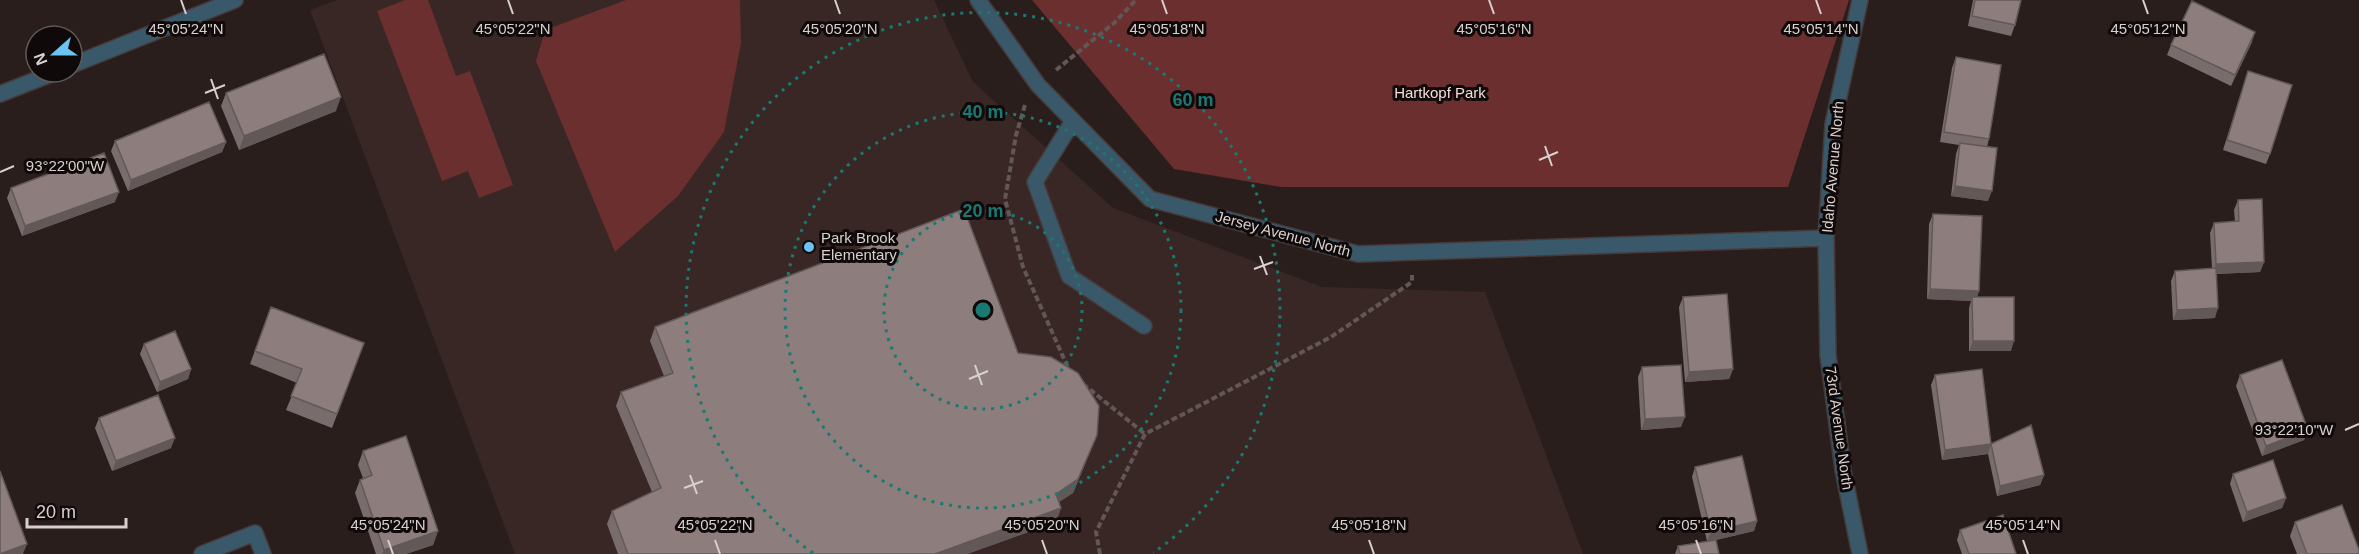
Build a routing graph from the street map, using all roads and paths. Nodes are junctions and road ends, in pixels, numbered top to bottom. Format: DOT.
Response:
graph roads {
  1 [pos="235,0"];
  2 [pos="978,0"];
  3 [pos="1860,0"];
  4 [pos="84,61"];
  5 [pos="25,84"];
  6 [pos="0,94"];
  7 [pos="1073,121"];
  8 [pos="1826,238"];
  9 [pos="1412,252"];
  10 [pos="1827,301"];
  11 [pos="1144,326"];
  12 [pos="202,554"];
  13 [pos="263,554"];
  14 [pos="1100,554"];
  15 [pos="1860,554"];
  1 -- 4 [label="street"];
  2 -- 7 [label="street, Jersey Avenue North"];
  3 -- 8 [label="street, Idaho Avenue North"];
  5 -- 6 [label="street"];
  7 -- 9 [label="street, Jersey Avenue North"];
  7 -- 11 [label="street"];
  8 -- 9 [label="street, Jersey Avenue North"];
  8 -- 10 [label="street, Idaho Avenue North"];
  9 -- 14 [label="path"];
  10 -- 15 [label="street, 73rd Avenue North"];
  12 -- 13 [label="street"];
}
